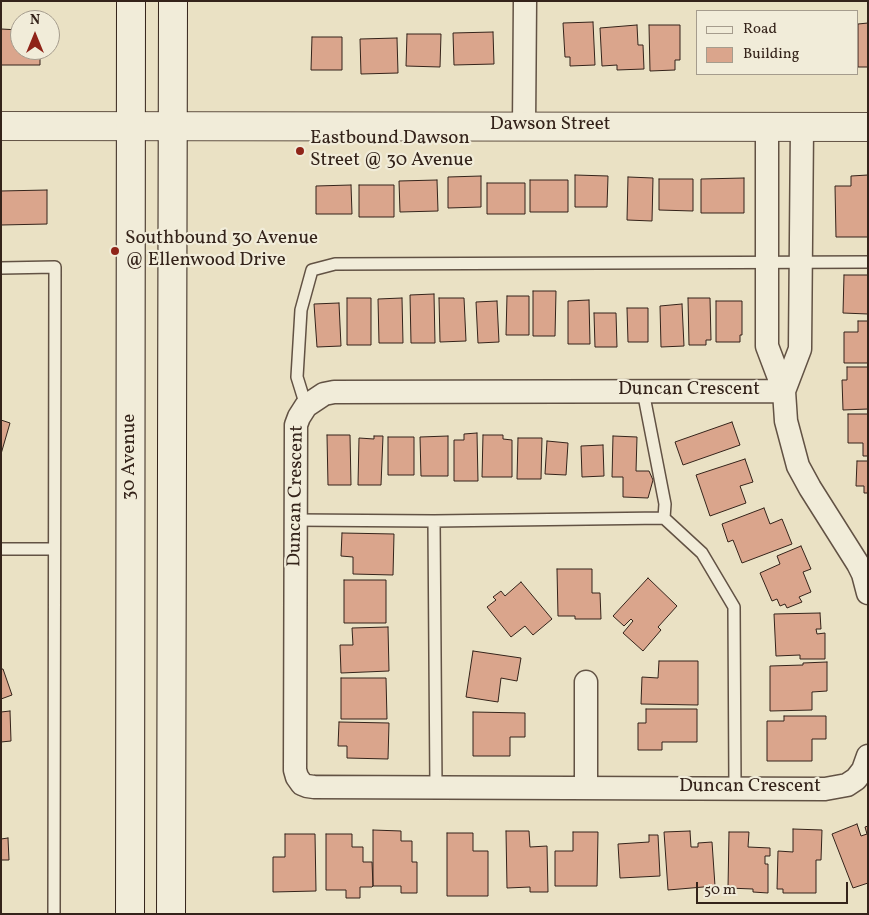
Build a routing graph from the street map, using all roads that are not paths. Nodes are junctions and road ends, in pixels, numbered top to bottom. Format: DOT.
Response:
graph roads {
  1 [pos="132,1"];
  2 [pos="172,1"];
  3 [pos="524,1"];
  4 [pos="1,126"];
  5 [pos="132,126"];
  6 [pos="172,126"];
  7 [pos="524,126"];
  8 [pos="767,127"];
  9 [pos="802,127"];
  10 [pos="868,127"];
  11 [pos="868,262"];
  12 [pos="767,263"];
  13 [pos="801,263"];
  14 [pos="1,268"];
  15 [pos="644,391"];
  16 [pos="784,391"];
  17 [pos="306,406"];
  18 [pos="664,518"];
  19 [pos="295,520"];
  20 [pos="434,521"];
  21 [pos="1,549"];
  22 [pos="54,549"];
  23 [pos="867,587"];
  24 [pos="586,682"];
  25 [pos="868,756"];
  26 [pos="436,788"];
  27 [pos="586,788"];
  28 [pos="735,788"];
  29 [pos="54,914"];
  30 [pos="130,914"];
  31 [pos="171,914"];
  1 -- 5 [label="main road, 30 Avenue"];
  2 -- 6 [label="main road"];
  3 -- 7 [label="street"];
  4 -- 5 [label="main road, Dawson Street"];
  5 -- 6 [label="main road, Dawson Street"];
  5 -- 30 [label="main road, 30 Avenue"];
  6 -- 7 [label="main road, Dawson Street"];
  6 -- 31 [label="main road"];
  7 -- 8 [label="main road, Dawson Street"];
  8 -- 9 [label="main road, Dawson Street"];
  8 -- 12 [label="street, Duncan Crescent"];
  9 -- 10 [label="main road, Dawson Street"];
  9 -- 13 [label="street, Duncan Crescent"];
  11 -- 13 [label="lane"];
  12 -- 13 [label="lane"];
  12 -- 16 [label="street, Duncan Crescent"];
  12 -- 17 [label="lane"];
  13 -- 16 [label="street, Duncan Crescent"];
  14 -- 22 [label="lane"];
  15 -- 16 [label="street, Duncan Crescent"];
  15 -- 17 [label="street, Duncan Crescent"];
  15 -- 18 [label="lane"];
  16 -- 23 [label="street, Duncan Crescent"];
  17 -- 19 [label="street, Duncan Crescent"];
  18 -- 20 [label="lane"];
  18 -- 28 [label="lane"];
  19 -- 20 [label="lane"];
  19 -- 26 [label="street, Duncan Crescent"];
  20 -- 26 [label="lane"];
  21 -- 22 [label="lane"];
  22 -- 29 [label="lane"];
  24 -- 27 [label="street"];
  25 -- 28 [label="street, Duncan Crescent"];
  26 -- 27 [label="street, Duncan Crescent"];
  27 -- 28 [label="street, Duncan Crescent"];
}
